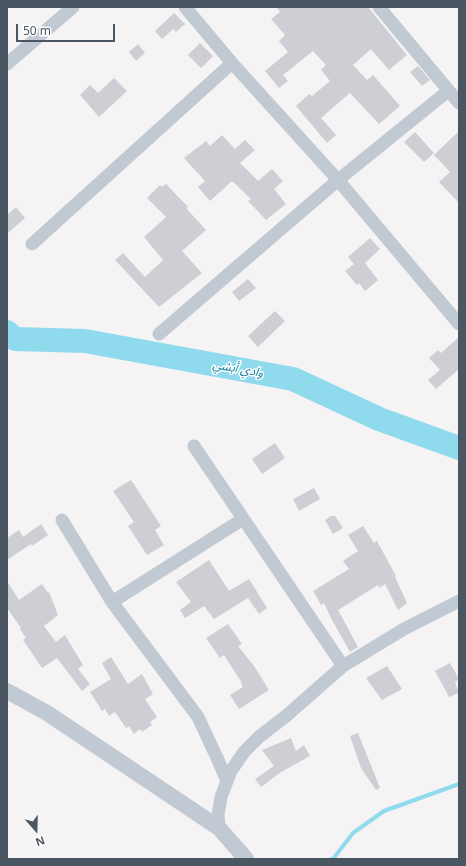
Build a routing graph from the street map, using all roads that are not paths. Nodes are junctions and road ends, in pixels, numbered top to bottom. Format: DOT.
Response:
graph roads {
  1 [pos="73,7"];
  2 [pos="185,7"];
  3 [pos="379,7"];
  4 [pos="232,62"];
  5 [pos="7,64"];
  6 [pos="448,91"];
  7 [pos="459,103"];
  8 [pos="338,180"];
  9 [pos="32,244"];
  10 [pos="459,324"];
  11 [pos="159,334"];
  12 [pos="194,446"];
  13 [pos="243,519"];
  14 [pos="62,520"];
  15 [pos="459,601"];
  16 [pos="112,602"];
  17 [pos="343,666"];
  18 [pos="7,690"];
  19 [pos="227,781"];
  20 [pos="219,828"];
  21 [pos="246,859"];
  1 -- 5 [label="street"];
  2 -- 4 [label="street"];
  3 -- 6 [label="street"];
  4 -- 8 [label="street"];
  4 -- 9 [label="street"];
  6 -- 7 [label="street"];
  6 -- 8 [label="street"];
  8 -- 10 [label="street"];
  8 -- 11 [label="street"];
  12 -- 13 [label="street"];
  13 -- 16 [label="street"];
  13 -- 17 [label="street"];
  14 -- 16 [label="street"];
  15 -- 17 [label="street"];
  16 -- 19 [label="street"];
  17 -- 19 [label="street"];
  18 -- 20 [label="street"];
  19 -- 20 [label="street"];
  20 -- 21 [label="street"];
}
